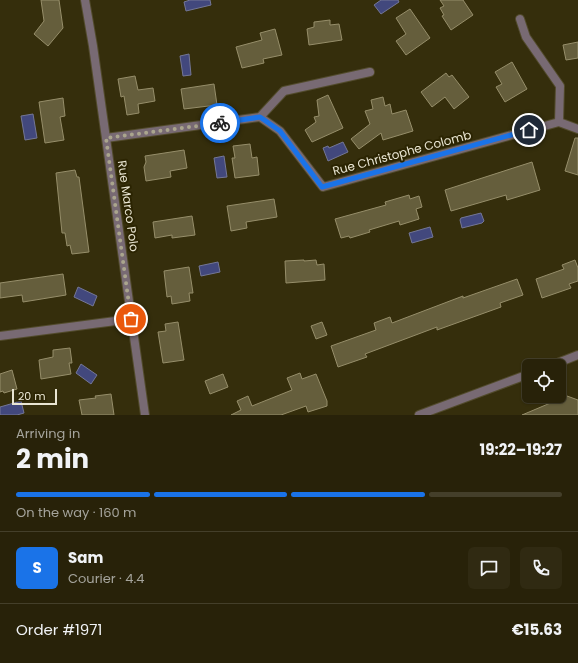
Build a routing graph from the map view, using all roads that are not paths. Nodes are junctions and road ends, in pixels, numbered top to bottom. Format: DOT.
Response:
graph roads {
  1 [pos="85,0"];
  2 [pos="520,19"];
  3 [pos="370,72"];
  4 [pos="260,117"];
  5 [pos="559,122"];
  6 [pos="578,129"];
  7 [pos="106,138"];
  8 [pos="131,319"];
  9 [pos="0,336"];
  10 [pos="578,356"];
  11 [pos="566,360"];
  12 [pos="522,377"];
  13 [pos="146,415"];
  14 [pos="419,415"];
  1 -- 7 [label="street, Rue Marco Polo"];
  2 -- 5 [label="street"];
  3 -- 4 [label="street"];
  4 -- 5 [label="street, Rue Christophe Colomb"];
  4 -- 7 [label="street"];
  5 -- 6 [label="street"];
  7 -- 8 [label="street, Rue Marco Polo"];
  8 -- 9 [label="street"];
  8 -- 13 [label="street, Rue Marco Polo"];
  10 -- 11 [label="street"];
  12 -- 14 [label="street"];
}
